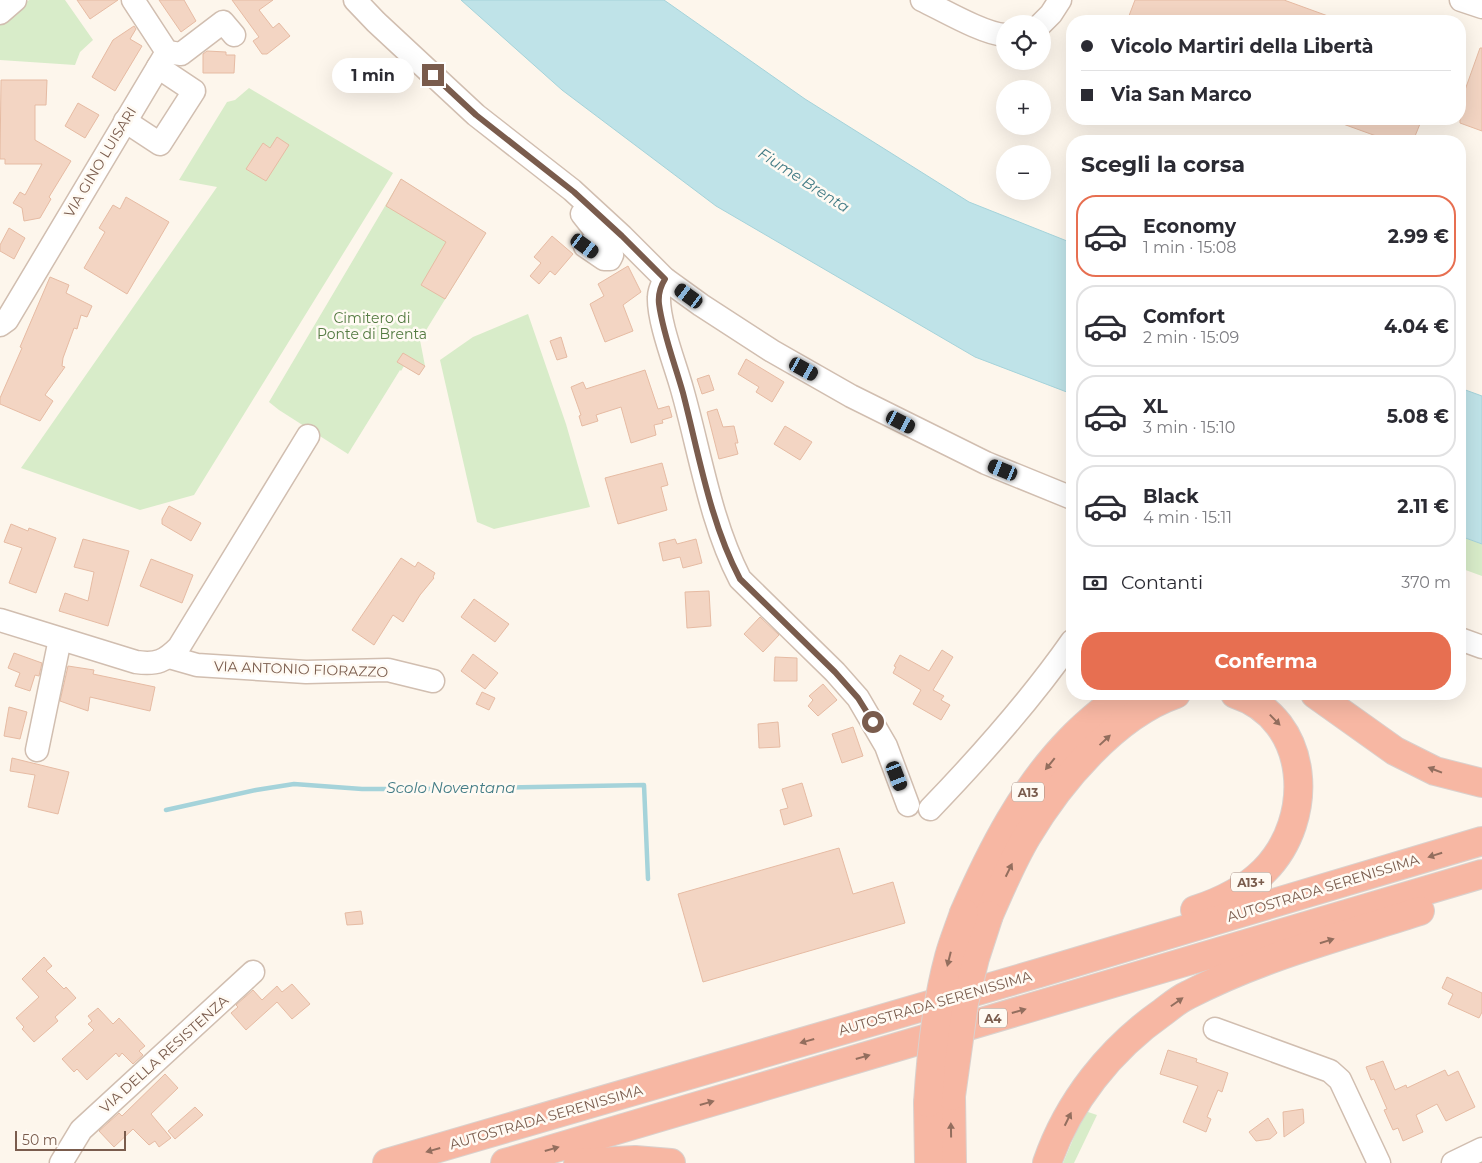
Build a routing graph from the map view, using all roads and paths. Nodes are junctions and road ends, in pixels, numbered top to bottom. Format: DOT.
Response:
graph roads {
  1 [pos="15,0"];
  2 [pos="133,0"];
  3 [pos="355,0"];
  4 [pos="922,0"];
  5 [pos="1060,0"];
  6 [pos="1461,0"];
  7 [pos="1482,7"];
  8 [pos="0,13"];
  9 [pos="1050,15"];
  10 [pos="224,21"];
  11 [pos="996,34"];
  12 [pos="163,59"];
  13 [pos="125,121"];
  14 [pos="574,192"];
  15 [pos="585,246"];
  16 [pos="665,279"];
  17 [pos="0,325"];
  18 [pos="308,436"];
  19 [pos="1066,496"];
  20 [pos="0,620"];
  21 [pos="60,638"];
  22 [pos="1466,641"];
  23 [pos="1482,647"];
  24 [pos="1066,649"];
  25 [pos="169,657"];
  26 [pos="433,680"];
  27 [pos="1115,700"];
  28 [pos="1161,700"];
  29 [pos="1250,700"];
  30 [pos="1323,700"];
  31 [pos="37,750"];
  32 [pos="1482,783"];
  33 [pos="908,805"];
  34 [pos="930,809"];
  35 [pos="1482,841"];
  36 [pos="1482,874"];
  37 [pos="1482,891"];
  38 [pos="977,914"];
  39 [pos="253,972"];
  40 [pos="1039,973"];
  41 [pos="1215,1029"];
  42 [pos="939,1100"];
  43 [pos="1482,1150"];
  44 [pos="61,1163"];
  45 [pos="387,1163"];
  46 [pos="505,1163"];
  47 [pos="578,1163"];
  48 [pos="671,1163"];
  49 [pos="929,1163"];
  50 [pos="952,1163"];
  51 [pos="1047,1163"];
  52 [pos="1379,1163"];
  53 [pos="1453,1163"];
  1 -- 8 [label="street"];
  2 -- 12 [label="street"];
  3 -- 14 [label="street"];
  4 -- 11 [label="street"];
  5 -- 9 [label="street"];
  6 -- 7 [label="street"];
  10 -- 12 [label="street"];
  12 -- 13 [label="street, VIA GINO LUISARI"];
  12 -- 13 [label="street"];
  13 -- 17 [label="street, VIA GINO LUISARI"];
  14 -- 15 [label="street"];
  14 -- 16 [label="street"];
  16 -- 19 [label="street"];
  16 -- 33 [label="street"];
  18 -- 25 [label="street"];
  20 -- 21 [label="street"];
  21 -- 25 [label="street"];
  21 -- 31 [label="street"];
  22 -- 23 [label="street"];
  24 -- 34 [label="street"];
  25 -- 26 [label="street, VIA ANTONIO FIORAZZO"];
  27 -- 38 [label="highway, A13, one-way"];
  38 -- 28 [label="highway, one-way"];
  29 -- 40 [label="highway, A13+, one-way"];
  32 -- 30 [label="highway, one-way"];
  35 -- 40 [label="highway, AUTOSTRADA SERENISSIMA / A4, one-way"];
  46 -- 36 [label="highway, A4, one-way"];
  51 -- 37 [label="highway, one-way"];
  38 -- 42 [label="highway, A13, bridge"];
  39 -- 44 [label="street, VIA DELLA RESISTENZA"];
  40 -- 45 [label="highway, AUTOSTRADA SERENISSIMA / A4, one-way"];
  41 -- 52 [label="street"];
  42 -- 49 [label="highway, A13"];
  50 -- 42 [label="highway, A13, one-way"];
  43 -- 53 [label="street"];
  47 -- 48 [label="highway"];
}
